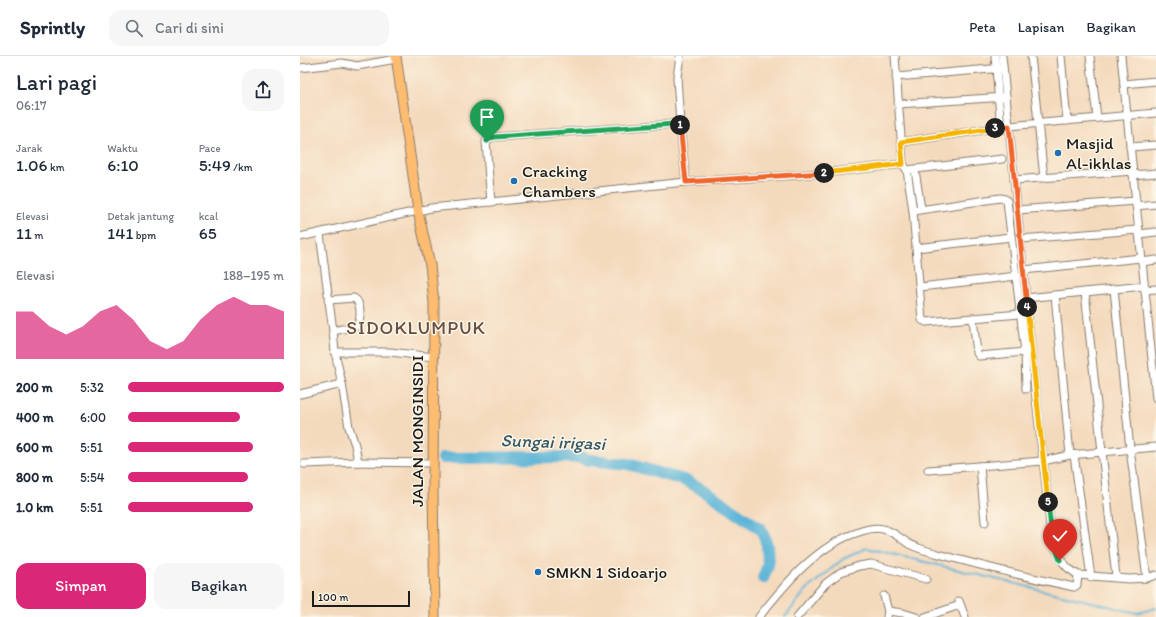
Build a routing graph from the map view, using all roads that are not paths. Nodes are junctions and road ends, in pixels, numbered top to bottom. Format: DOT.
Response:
graph roads {
  1 [pos="680,56"];
  2 [pos="894,56"];
  3 [pos="995,56"];
  4 [pos="1002,56"];
  5 [pos="1031,56"];
  6 [pos="1061,56"];
  7 [pos="1090,56"];
  8 [pos="1121,56"];
  9 [pos="396,57"];
  10 [pos="300,68"];
  11 [pos="999,68"];
  12 [pos="896,77"];
  13 [pos="1156,81"];
  14 [pos="1124,84"];
  15 [pos="1002,97"];
  16 [pos="898,104"];
  17 [pos="1156,113"];
  18 [pos="1126,116"];
  19 [pos="1097,118"];
  20 [pos="1067,121"];
  21 [pos="1038,123"];
  22 [pos="680,124"];
  23 [pos="1009,126"];
  24 [pos="1001,128"];
  25 [pos="901,142"];
  26 [pos="1156,144"];
  27 [pos="1130,147"];
  28 [pos="1002,159"];
  29 [pos="903,164"];
  30 [pos="911,170"];
  31 [pos="1133,173"];
  32 [pos="1156,173"];
  33 [pos="1044,178"];
  34 [pos="1014,180"];
  35 [pos="686,182"];
  36 [pos="491,202"];
  37 [pos="1136,204"];
  38 [pos="1156,204"];
  39 [pos="921,209"];
  40 [pos="1017,210"];
  41 [pos="418,211"];
  42 [pos="913,211"];
  43 [pos="1139,232"];
  44 [pos="1156,232"];
  45 [pos="320,234"];
  46 [pos="300,237"];
  47 [pos="1011,237"];
  48 [pos="1020,239"];
  49 [pos="916,248"];
  50 [pos="1141,260"];
  51 [pos="1156,260"];
  52 [pos="1024,270"];
  53 [pos="1017,276"];
  54 [pos="920,287"];
  55 [pos="1144,288"];
  56 [pos="1114,289"];
  57 [pos="1156,289"];
  58 [pos="1085,292"];
  59 [pos="1055,295"];
  60 [pos="1026,298"];
  61 [pos="328,300"];
  62 [pos="1020,314"];
  63 [pos="973,319"];
  64 [pos="333,331"];
  65 [pos="1153,332"];
  66 [pos="335,352"];
  67 [pos="1025,352"];
  68 [pos="434,357"];
  69 [pos="342,384"];
  70 [pos="1026,389"];
  71 [pos="300,394"];
  72 [pos="1156,398"];
  73 [pos="1156,447"];
  74 [pos="1130,449"];
  75 [pos="1102,452"];
  76 [pos="1072,455"];
  77 [pos="1043,461"];
  78 [pos="358,462"];
  79 [pos="433,463"];
  80 [pos="304,464"];
  81 [pos="980,466"];
  82 [pos="928,470"];
  83 [pos="985,522"];
  84 [pos="1078,575"];
  85 [pos="1156,575"];
  86 [pos="1090,577"];
  87 [pos="1116,577"];
  88 [pos="1147,578"];
  89 [pos="926,580"];
  90 [pos="884,596"];
  91 [pos="888,614"];
  92 [pos="435,617"];
  93 [pos="759,617"];
  94 [pos="797,617"];
  95 [pos="916,617"];
  96 [pos="925,617"];
  97 [pos="966,617"];
  1 -- 22 [label="street"];
  2 -- 12 [label="street"];
  3 -- 11 [label="street"];
  4 -- 11 [label="street"];
  5 -- 21 [label="street"];
  6 -- 20 [label="street"];
  7 -- 19 [label="street"];
  8 -- 14 [label="street"];
  9 -- 10 [label="street"];
  9 -- 41 [label="main road, JALAN MONGINSIDI"];
  11 -- 12 [label="street"];
  11 -- 15 [label="street"];
  12 -- 16 [label="street"];
  13 -- 14 [label="street"];
  14 -- 18 [label="street"];
  15 -- 16 [label="street"];
  15 -- 23 [label="street"];
  15 -- 24 [label="street"];
  16 -- 25 [label="street"];
  17 -- 18 [label="street"];
  18 -- 19 [label="street"];
  18 -- 27 [label="street"];
  19 -- 20 [label="street"];
  20 -- 21 [label="street"];
  21 -- 23 [label="street"];
  21 -- 33 [label="street"];
  22 -- 35 [label="street"];
  22 -- 36 [label="street"];
  23 -- 24 [label="street"];
  23 -- 34 [label="street"];
  24 -- 25 [label="street"];
  25 -- 29 [label="street"];
  26 -- 27 [label="street"];
  27 -- 31 [label="street"];
  28 -- 30 [label="street"];
  29 -- 30 [label="street"];
  29 -- 35 [label="street"];
  30 -- 39 [label="street"];
  30 -- 42 [label="street"];
  31 -- 32 [label="street"];
  31 -- 33 [label="street"];
  31 -- 37 [label="street"];
  33 -- 34 [label="street"];
  34 -- 40 [label="street"];
  35 -- 36 [label="street"];
  36 -- 41 [label="street"];
  37 -- 38 [label="street"];
  37 -- 40 [label="street"];
  37 -- 43 [label="street"];
  39 -- 42 [label="street"];
  39 -- 47 [label="street"];
  40 -- 48 [label="street"];
  41 -- 45 [label="street"];
  41 -- 68 [label="main road, JALAN MONGINSIDI"];
  42 -- 49 [label="street"];
  43 -- 44 [label="street"];
  43 -- 48 [label="street"];
  43 -- 50 [label="street"];
  45 -- 46 [label="street"];
  45 -- 61 [label="street"];
  47 -- 49 [label="street"];
  47 -- 53 [label="street"];
  48 -- 52 [label="street"];
  49 -- 54 [label="street"];
  50 -- 51 [label="street"];
  50 -- 52 [label="street"];
  50 -- 55 [label="street"];
  52 -- 60 [label="street"];
  53 -- 54 [label="street"];
  53 -- 62 [label="street"];
  54 -- 63 [label="street"];
  55 -- 56 [label="street"];
  55 -- 57 [label="street"];
  55 -- 65 [label="street"];
  56 -- 58 [label="street"];
  56 -- 74 [label="street"];
  58 -- 59 [label="street"];
  58 -- 75 [label="street"];
  59 -- 60 [label="street"];
  59 -- 76 [label="street"];
  60 -- 77 [label="street"];
  61 -- 64 [label="street"];
  61 -- 64 [label="street"];
  62 -- 63 [label="street"];
  62 -- 67 [label="street"];
  63 -- 67 [label="street"];
  64 -- 66 [label="street"];
  65 -- 72 [label="street"];
  66 -- 68 [label="street"];
  66 -- 69 [label="street"];
  67 -- 70 [label="street"];
  68 -- 79 [label="main road, JALAN MONGINSIDI"];
  69 -- 71 [label="street"];
  69 -- 78 [label="street"];
  73 -- 74 [label="street"];
  74 -- 75 [label="street"];
  74 -- 88 [label="street"];
  75 -- 76 [label="street"];
  75 -- 87 [label="street"];
  76 -- 77 [label="street"];
  76 -- 86 [label="street"];
  77 -- 81 [label="street"];
  77 -- 84 [label="street"];
  78 -- 79 [label="street"];
  78 -- 80 [label="street"];
  79 -- 92 [label="main road, JALAN MONGINSIDI"];
  81 -- 82 [label="street"];
  81 -- 83 [label="street"];
  84 -- 86 [label="street"];
  84 -- 93 [label="street"];
  85 -- 88 [label="street"];
  86 -- 87 [label="street"];
  87 -- 88 [label="street"];
  89 -- 94 [label="street"];
  90 -- 91 [label="street"];
  91 -- 95 [label="street"];
  96 -- 97 [label="street"];
}
